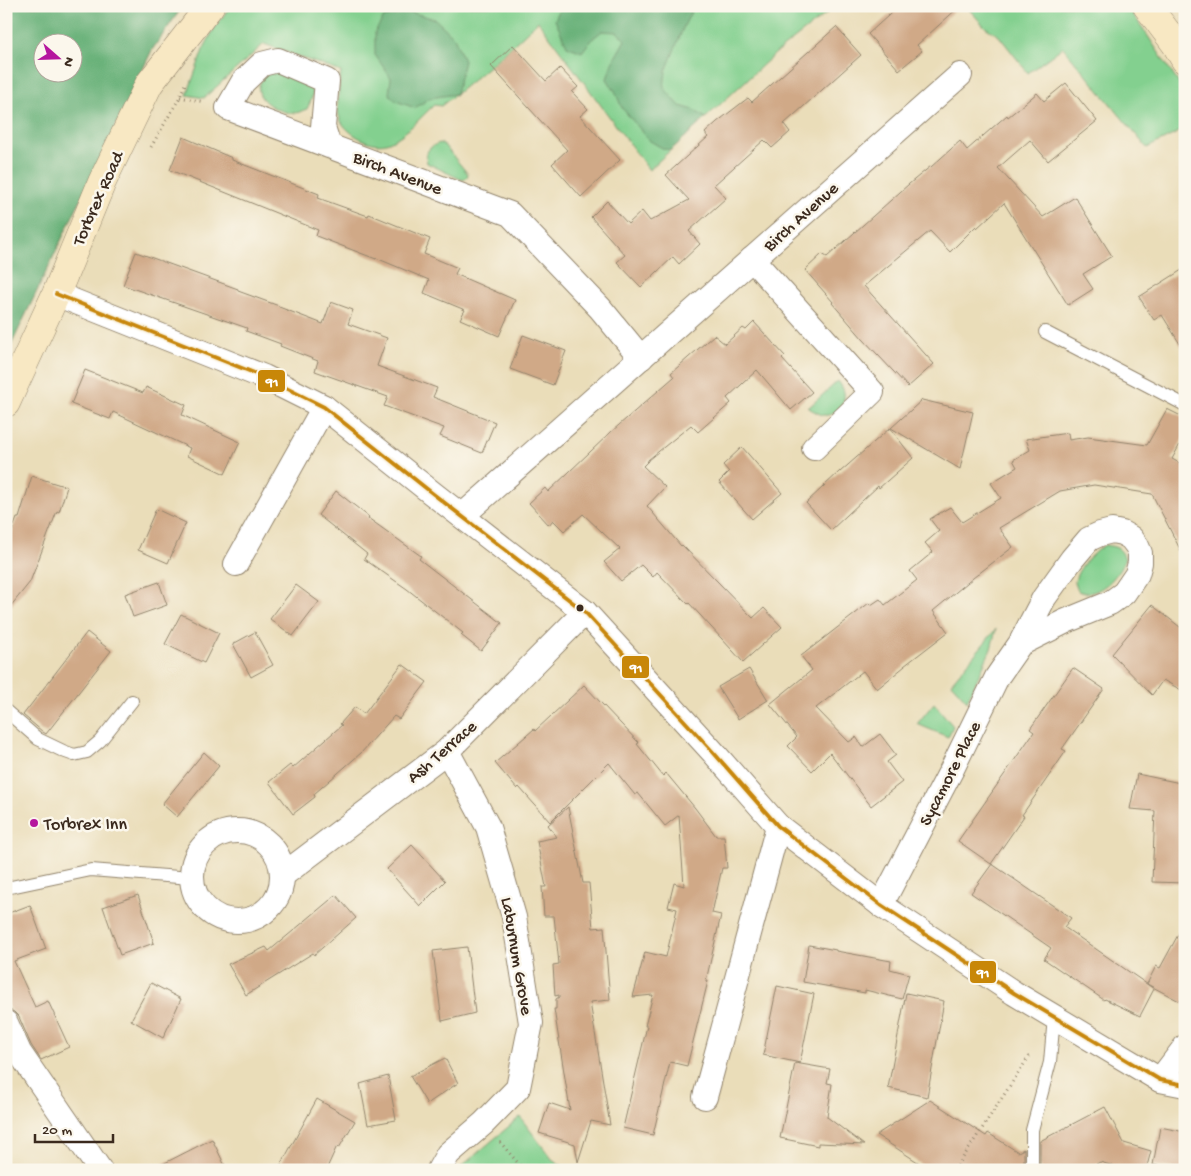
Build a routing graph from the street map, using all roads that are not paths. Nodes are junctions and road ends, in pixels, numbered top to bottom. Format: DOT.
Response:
graph roads {
  1 [pos="210,6"];
  2 [pos="1147,6"];
  3 [pos="1185,60"];
  4 [pos="960,75"];
  5 [pos="329,146"];
  6 [pos="752,259"];
  7 [pos="56,294"];
  8 [pos="1045,332"];
  9 [pos="641,358"];
  10 [pos="6,402"];
  11 [pos="1185,405"];
  12 [pos="324,407"];
  13 [pos="814,448"];
  14 [pos="462,516"];
  15 [pos="236,564"];
  16 [pos="585,612"];
  17 [pos="1020,644"];
  18 [pos="132,701"];
  19 [pos="6,711"];
  20 [pos="447,751"];
  21 [pos="778,826"];
  22 [pos="283,875"];
  23 [pos="191,878"];
  24 [pos="6,888"];
  25 [pos="880,905"];
  26 [pos="1054,1017"];
  27 [pos="6,1023"];
  28 [pos="1185,1048"];
  29 [pos="1160,1080"];
  30 [pos="1185,1085"];
  31 [pos="705,1097"];
  32 [pos="100,1170"];
  33 [pos="439,1170"];
  34 [pos="1032,1170"];
  1 -- 7 [label="street, Torbrex Road"];
  2 -- 3 [label="street"];
  4 -- 6 [label="street, Birch Avenue"];
  5 -- 5 [label="street, Birch Avenue"];
  5 -- 9 [label="street, Birch Avenue"];
  6 -- 9 [label="street, Birch Avenue"];
  6 -- 13 [label="street"];
  7 -- 10 [label="street, Torbrex Road"];
  7 -- 12 [label="street"];
  8 -- 11 [label="lane"];
  9 -- 14 [label="street, Birch Avenue"];
  12 -- 14 [label="street"];
  12 -- 15 [label="street"];
  14 -- 16 [label="street"];
  16 -- 20 [label="street, Ash Terrace"];
  16 -- 21 [label="street"];
  17 -- 17 [label="street, Sycamore Place"];
  17 -- 25 [label="street, Sycamore Place"];
  18 -- 19 [label="lane"];
  20 -- 22 [label="street, Ash Terrace"];
  20 -- 33 [label="street, Laburnum Grove"];
  21 -- 25 [label="street"];
  21 -- 31 [label="street"];
  22 -- 23 [label="street"];
  22 -- 23 [label="street"];
  23 -- 24 [label="lane"];
  25 -- 26 [label="street"];
  26 -- 29 [label="street"];
  26 -- 34 [label="lane"];
  27 -- 32 [label="street"];
  28 -- 29 [label="street"];
  29 -- 30 [label="street"];
}
